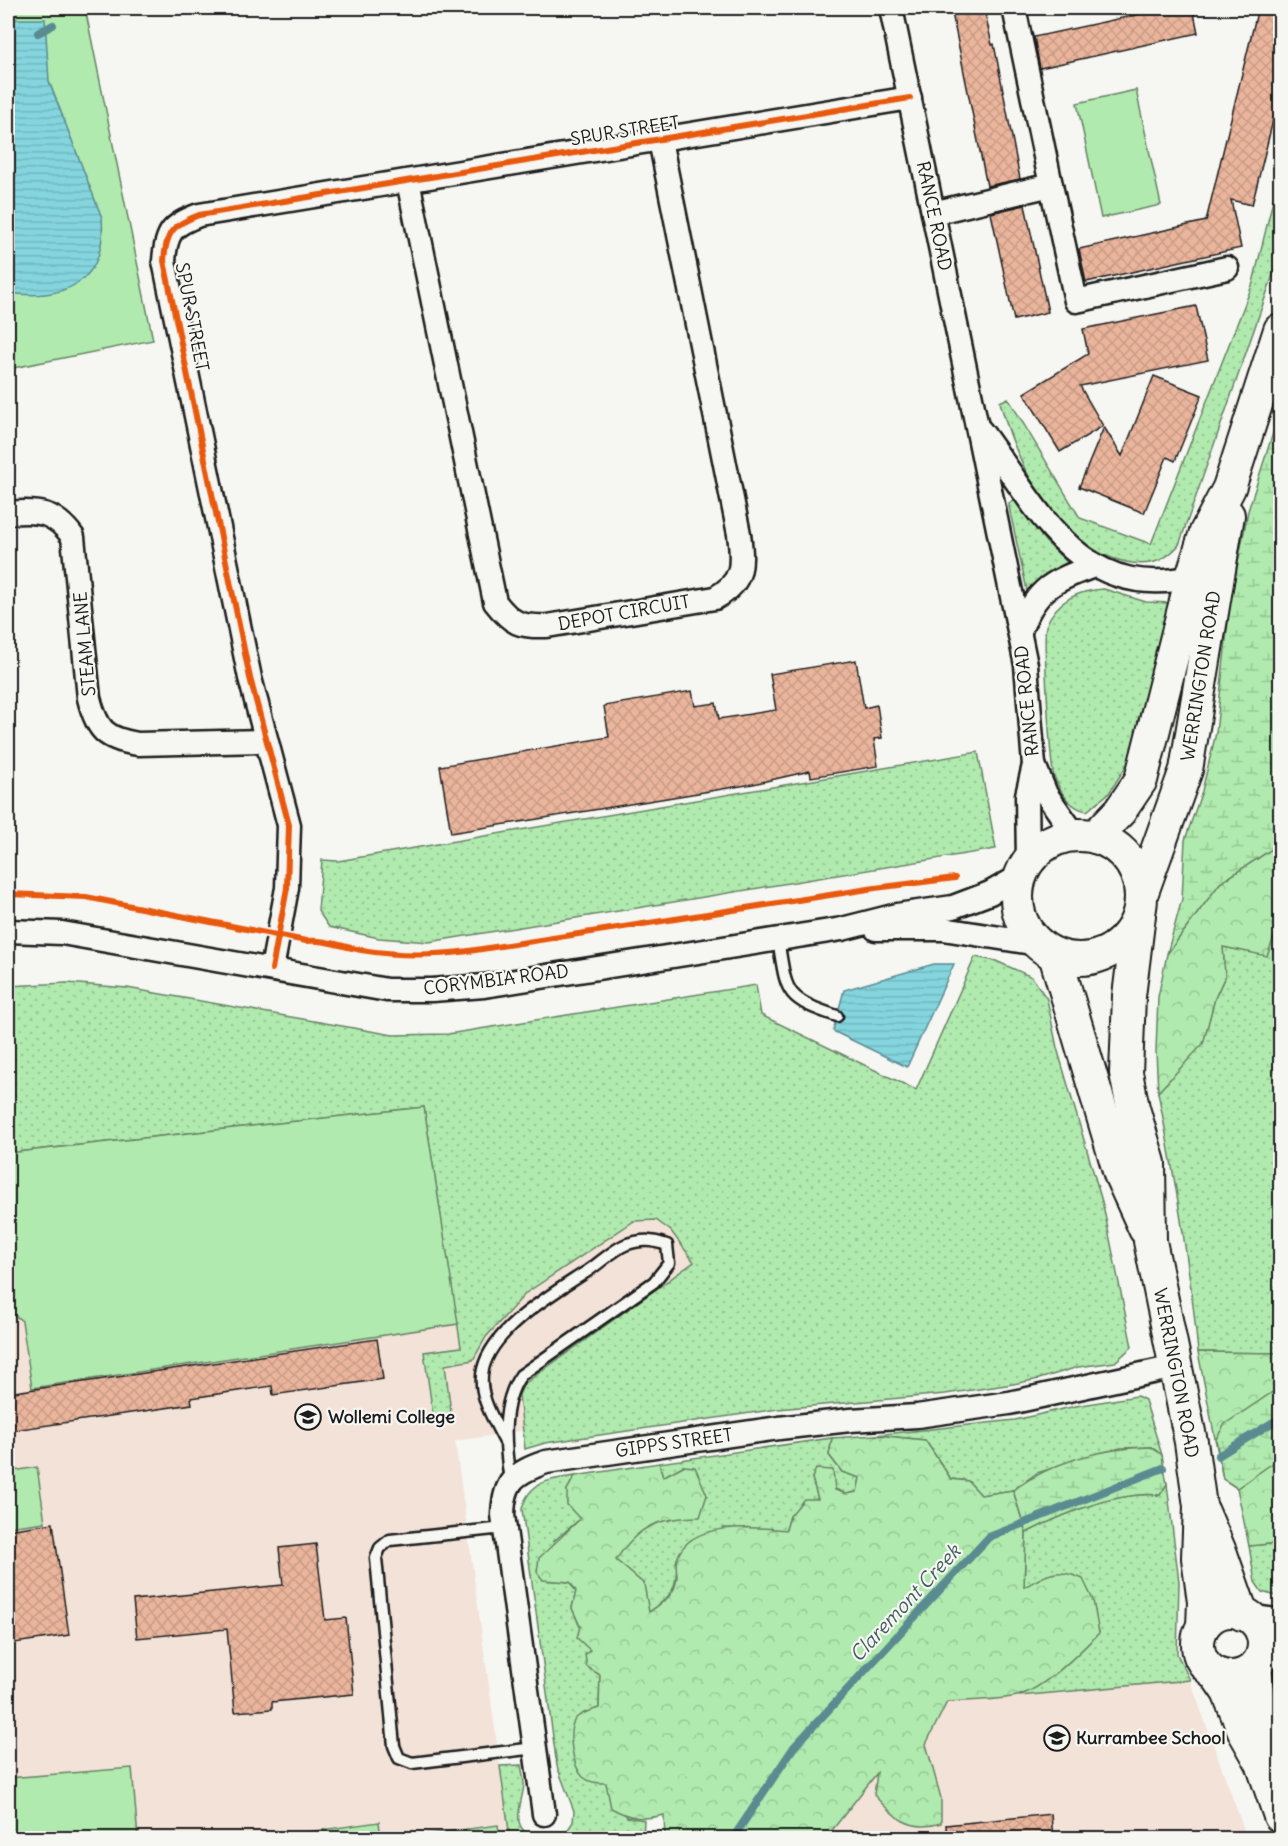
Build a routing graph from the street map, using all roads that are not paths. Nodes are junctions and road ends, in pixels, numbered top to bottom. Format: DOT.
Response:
graph roads {
  1 [pos="891,8"];
  2 [pos="1014,8"];
  3 [pos="910,98"];
  4 [pos="660,140"];
  5 [pos="408,181"];
  6 [pos="1051,185"];
  7 [pos="933,213"];
  8 [pos="1227,268"];
  9 [pos="1281,330"];
  10 [pos="976,425"];
  11 [pos="1229,488"];
  12 [pos="8,513"];
  13 [pos="1094,566"];
  14 [pos="1191,577"];
  15 [pos="1020,632"];
  16 [pos="265,741"];
  17 [pos="1034,765"];
  18 [pos="1085,836"];
  19 [pos="1024,869"];
  20 [pos="1140,905"];
  21 [pos="842,929"];
  22 [pos="8,931"];
  23 [pos="778,939"];
  24 [pos="1047,949"];
  25 [pos="273,969"];
  26 [pos="837,1016"];
  27 [pos="1150,1241"];
  28 [pos="1175,1367"];
  29 [pos="505,1442"];
  30 [pos="510,1481"];
  31 [pos="1200,1506"];
  32 [pos="504,1528"];
  33 [pos="1258,1618"];
  34 [pos="1203,1626"];
  35 [pos="1266,1658"];
  36 [pos="1215,1673"];
  37 [pos="535,1748"];
  38 [pos="1262,1763"];
  39 [pos="544,1814"];
  40 [pos="1281,1816"];
  1 -- 3 [label="street, RANCE ROAD"];
  2 -- 6 [label="street"];
  3 -- 4 [label="street, SPUR STREET"];
  3 -- 7 [label="street, RANCE ROAD"];
  4 -- 5 [label="street, SPUR STREET"];
  4 -- 5 [label="street, DEPOT CIRCUIT"];
  5 -- 16 [label="street, SPUR STREET"];
  6 -- 7 [label="street"];
  6 -- 8 [label="street"];
  7 -- 10 [label="street, RANCE ROAD"];
  9 -- 11 [label="main road, WERRINGTON ROAD"];
  10 -- 13 [label="street, RANCE ROAD"];
  10 -- 15 [label="street, RANCE ROAD"];
  11 -- 14 [label="main road, WERRINGTON ROAD"];
  11 -- 20 [label="main road, WERRINGTON ROAD"];
  12 -- 16 [label="street, STEAM LANE"];
  13 -- 14 [label="street, RANCE ROAD"];
  13 -- 15 [label="street"];
  14 -- 18 [label="main road, WERRINGTON ROAD"];
  15 -- 17 [label="street, RANCE ROAD"];
  16 -- 25 [label="street, SPUR STREET"];
  17 -- 18 [label="street, RANCE ROAD"];
  17 -- 19 [label="street, RANCE ROAD"];
  18 -- 19 [label="main road"];
  18 -- 20 [label="main road"];
  19 -- 21 [label="street, CORYMBIA ROAD"];
  19 -- 24 [label="main road"];
  20 -- 24 [label="main road"];
  20 -- 27 [label="main road, WERRINGTON ROAD"];
  21 -- 23 [label="street, CORYMBIA ROAD"];
  21 -- 24 [label="street, CORYMBIA ROAD"];
  22 -- 25 [label="street, CORYMBIA ROAD"];
  23 -- 25 [label="street, CORYMBIA ROAD"];
  23 -- 26 [label="lane"];
  24 -- 27 [label="main road, WERRINGTON ROAD"];
  27 -- 28 [label="main road, WERRINGTON ROAD"];
  28 -- 30 [label="street, GIPPS STREET"];
  28 -- 31 [label="main road, WERRINGTON ROAD"];
  29 -- 29 [label="lane"];
  29 -- 30 [label="lane"];
  30 -- 32 [label="street"];
  31 -- 33 [label="main road, WERRINGTON ROAD"];
  31 -- 34 [label="main road, WERRINGTON ROAD"];
  32 -- 37 [label="street"];
  32 -- 37 [label="lane"];
  33 -- 34 [label="main road"];
  33 -- 35 [label="main road"];
  34 -- 36 [label="main road"];
  35 -- 36 [label="main road"];
  35 -- 38 [label="main road"];
  36 -- 38 [label="main road"];
  37 -- 39 [label="street"];
  38 -- 40 [label="main road"];
}
